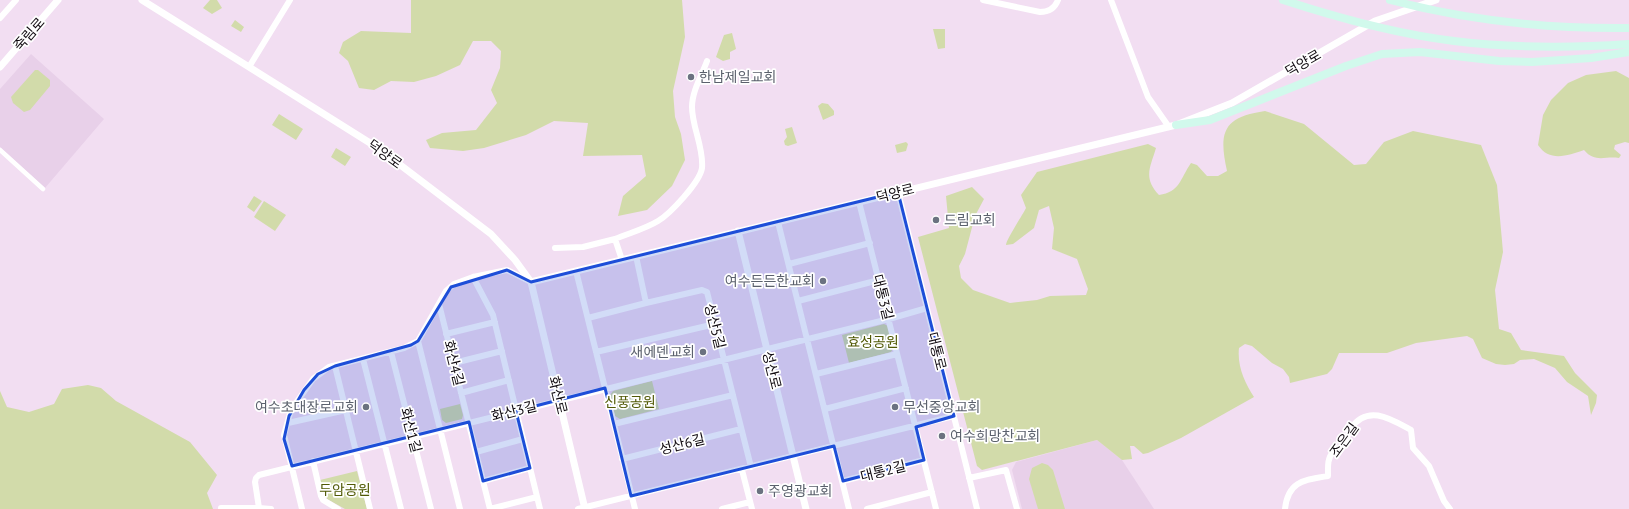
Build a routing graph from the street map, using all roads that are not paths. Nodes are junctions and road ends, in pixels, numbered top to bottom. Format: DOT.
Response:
graph roads {
  1 [pos="16,0"];
  2 [pos="58,0"];
  3 [pos="142,0"];
  4 [pos="290,0"];
  5 [pos="983,0"];
  6 [pos="1058,0"];
  7 [pos="1111,0"];
  8 [pos="1283,0"];
  9 [pos="1390,0"];
  10 [pos="1436,0"];
  11 [pos="0,18"];
  12 [pos="1629,28"];
  13 [pos="1629,44"];
  14 [pos="1629,52"];
  15 [pos="707,61"];
  16 [pos="0,67"];
  17 [pos="249,67"];
  18 [pos="1173,126"];
  19 [pos="0,150"];
  20 [pos="43,189"];
  21 [pos="898,192"];
  22 [pos="859,202"];
  23 [pos="778,222"];
  24 [pos="738,232"];
  25 [pos="615,238"];
  26 [pos="870,243"];
  27 [pos="555,248"];
  28 [pos="636,256"];
  29 [pos="622,260"];
  30 [pos="789,264"];
  31 [pos="576,271"];
  32 [pos="473,277"];
  33 [pos="879,280"];
  34 [pos="531,282"];
  35 [pos="798,301"];
  36 [pos="646,303"];
  37 [pos="439,304"];
  38 [pos="927,308"];
  39 [pos="588,318"];
  40 [pos="889,319"];
  41 [pos="495,322"];
  42 [pos="715,324"];
  43 [pos="446,334"];
  44 [pos="807,338"];
  45 [pos="418,341"];
  46 [pos="766,348"];
  47 [pos="390,352"];
  48 [pos="502,352"];
  49 [pos="596,352"];
  50 [pos="897,354"];
  51 [pos="363,359"];
  52 [pos="724,359"];
  53 [pos="454,363"];
  54 [pos="335,366"];
  55 [pos="816,374"];
  56 [pos="509,380"];
  57 [pos="605,388"];
  58 [pos="906,388"];
  59 [pos="461,393"];
  60 [pos="733,394"];
  61 [pos="559,400"];
  62 [pos="825,409"];
  63 [pos="346,410"];
  64 [pos="516,410"];
  65 [pos="954,416"];
  66 [pos="469,422"];
  67 [pos="288,423"];
  68 [pos="614,424"];
  69 [pos="916,427"];
  70 [pos="441,429"];
  71 [pos="741,429"];
  72 [pos="413,436"];
  73 [pos="523,439"];
  74 [pos="384,443"];
  75 [pos="834,446"];
  76 [pos="356,450"];
  77 [pos="476,452"];
  78 [pos="793,457"];
  79 [pos="622,459"];
  80 [pos="924,460"];
  81 [pos="313,461"];
  82 [pos="292,466"];
  83 [pos="530,468"];
  84 [pos="751,468"];
  85 [pos="742,470"];
  86 [pos="969,478"];
  87 [pos="483,481"];
  88 [pos="842,481"];
  89 [pos="932,492"];
  90 [pos="632,496"];
  91 [pos="537,497"];
  92 [pos="750,502"];
  93 [pos="221,508"];
  94 [pos="259,508"];
  95 [pos="583,508"];
  96 [pos="271,509"];
  97 [pos="302,509"];
  98 [pos="338,509"];
  99 [pos="370,509"];
  100 [pos="401,509"];
  101 [pos="431,509"];
  102 [pos="460,509"];
  103 [pos="490,509"];
  104 [pos="540,509"];
  105 [pos="635,509"];
  106 [pos="722,509"];
  107 [pos="752,509"];
  108 [pos="806,509"];
  109 [pos="849,509"];
  110 [pos="867,509"];
  111 [pos="936,509"];
  112 [pos="977,509"];
  113 [pos="1017,509"];
  114 [pos="1285,509"];
  115 [pos="1450,509"];
  1 -- 11 [label="street"];
  2 -- 16 [label="street, 죽림로"];
  3 -- 17 [label="street, 덕양로"];
  4 -- 17 [label="street"];
  5 -- 6 [label="street"];
  7 -- 18 [label="street"];
  8 -- 13 [label="main road"];
  9 -- 12 [label="main road"];
  10 -- 18 [label="street, 덕양로"];
  14 -- 18 [label="main road"];
  15 -- 25 [label="street"];
  17 -- 34 [label="street, 덕양로"];
  18 -- 21 [label="street, 덕양로"];
  19 -- 20 [label="street"];
  21 -- 22 [label="street, 덕양로"];
  21 -- 38 [label="street, 대통로"];
  22 -- 23 [label="street, 덕양로"];
  22 -- 26 [label="street, 대통3길"];
  23 -- 24 [label="street, 덕양로"];
  23 -- 30 [label="street, 대통2길"];
  24 -- 28 [label="street, 덕양로"];
  24 -- 46 [label="street, 성산로"];
  25 -- 27 [label="street"];
  25 -- 29 [label="street"];
  26 -- 30 [label="street"];
  26 -- 33 [label="street, 대통3길"];
  28 -- 29 [label="street, 덕양로"];
  28 -- 36 [label="street"];
  29 -- 31 [label="street, 덕양로"];
  30 -- 35 [label="street, 대통2길"];
  31 -- 34 [label="street, 덕양로"];
  31 -- 39 [label="street"];
  32 -- 34 [label="street, 화산4길"];
  32 -- 37 [label="street, 화산4길"];
  32 -- 41 [label="street"];
  33 -- 35 [label="street"];
  33 -- 40 [label="street, 대통3길"];
  34 -- 61 [label="street, 화산로"];
  35 -- 44 [label="street, 대통2길"];
  36 -- 39 [label="street"];
  36 -- 42 [label="street, 성산5길"];
  37 -- 43 [label="street, 화산4길"];
  37 -- 45 [label="street, 화산4길"];
  38 -- 40 [label="street"];
  38 -- 65 [label="street, 대통로"];
  39 -- 49 [label="street"];
  40 -- 44 [label="street"];
  40 -- 50 [label="street, 대통3길"];
  41 -- 43 [label="street"];
  41 -- 48 [label="street"];
  42 -- 49 [label="street"];
  42 -- 52 [label="street, 성산5길"];
  43 -- 53 [label="street, 화산4길"];
  44 -- 46 [label="street"];
  44 -- 55 [label="street, 대통2길"];
  45 -- 47 [label="street"];
  45 -- 70 [label="street, 화산4길"];
  46 -- 52 [label="street"];
  46 -- 78 [label="street, 성산로"];
  47 -- 51 [label="street"];
  47 -- 72 [label="street, 화산1길"];
  48 -- 53 [label="street"];
  48 -- 56 [label="street"];
  49 -- 57 [label="street"];
  50 -- 55 [label="street"];
  50 -- 58 [label="street, 대통3길"];
  51 -- 54 [label="street"];
  51 -- 74 [label="street"];
  52 -- 57 [label="street"];
  52 -- 60 [label="street, 성산5길"];
  53 -- 59 [label="street, 화산4길"];
  54 -- 63 [label="street"];
  54 -- 67 [label="street"];
  55 -- 62 [label="street, 대통2길"];
  56 -- 59 [label="street"];
  56 -- 64 [label="street"];
  57 -- 61 [label="street, 화산3길"];
  57 -- 68 [label="street"];
  58 -- 62 [label="street"];
  58 -- 69 [label="street, 대통3길"];
  59 -- 66 [label="street, 화산4길"];
  60 -- 68 [label="street"];
  60 -- 71 [label="street, 성산5길"];
  61 -- 64 [label="street, 화산3길"];
  61 -- 95 [label="street, 화산로"];
  62 -- 75 [label="street, 대통2길"];
  63 -- 67 [label="street"];
  63 -- 76 [label="street"];
  64 -- 66 [label="street, 화산3길"];
  64 -- 73 [label="street"];
  65 -- 69 [label="street"];
  65 -- 86 [label="street, 대통로"];
  66 -- 70 [label="street, 화산3길"];
  66 -- 77 [label="street"];
  67 -- 82 [label="street"];
  68 -- 79 [label="street"];
  69 -- 75 [label="street"];
  69 -- 80 [label="street, 대통3길"];
  70 -- 72 [label="street, 화산3길"];
  70 -- 102 [label="street"];
  71 -- 79 [label="street, 성산6길"];
  71 -- 84 [label="street, 성산5길"];
  72 -- 74 [label="street, 화산3길"];
  72 -- 101 [label="street, 화산1길"];
  73 -- 77 [label="street"];
  73 -- 83 [label="street"];
  74 -- 76 [label="street, 화산3길"];
  74 -- 100 [label="street"];
  75 -- 78 [label="street"];
  75 -- 88 [label="street, 대통2길"];
  76 -- 81 [label="street, 화산3길"];
  76 -- 99 [label="street"];
  77 -- 87 [label="street"];
  78 -- 84 [label="street"];
  78 -- 108 [label="street, 성산로"];
  79 -- 90 [label="street"];
  80 -- 88 [label="street, 대통2길"];
  80 -- 89 [label="street, 대통3길"];
  81 -- 82 [label="street, 화산3길"];
  81 -- 98 [label="street"];
  82 -- 94 [label="street, 화산3길"];
  82 -- 97 [label="street"];
  83 -- 87 [label="street"];
  83 -- 91 [label="street"];
  84 -- 85 [label="street"];
  85 -- 90 [label="street"];
  85 -- 92 [label="street"];
  86 -- 112 [label="street, 대통로"];
  86 -- 113 [label="street"];
  87 -- 103 [label="street"];
  88 -- 109 [label="street, 대통2길"];
  89 -- 110 [label="street"];
  89 -- 111 [label="street, 대통3길"];
  90 -- 95 [label="street"];
  90 -- 105 [label="street"];
  91 -- 103 [label="street"];
  91 -- 104 [label="street"];
  92 -- 106 [label="street"];
  92 -- 107 [label="street"];
  93 -- 94 [label="street"];
  94 -- 96 [label="street"];
  114 -- 115 [label="street, 조은길"];
}
